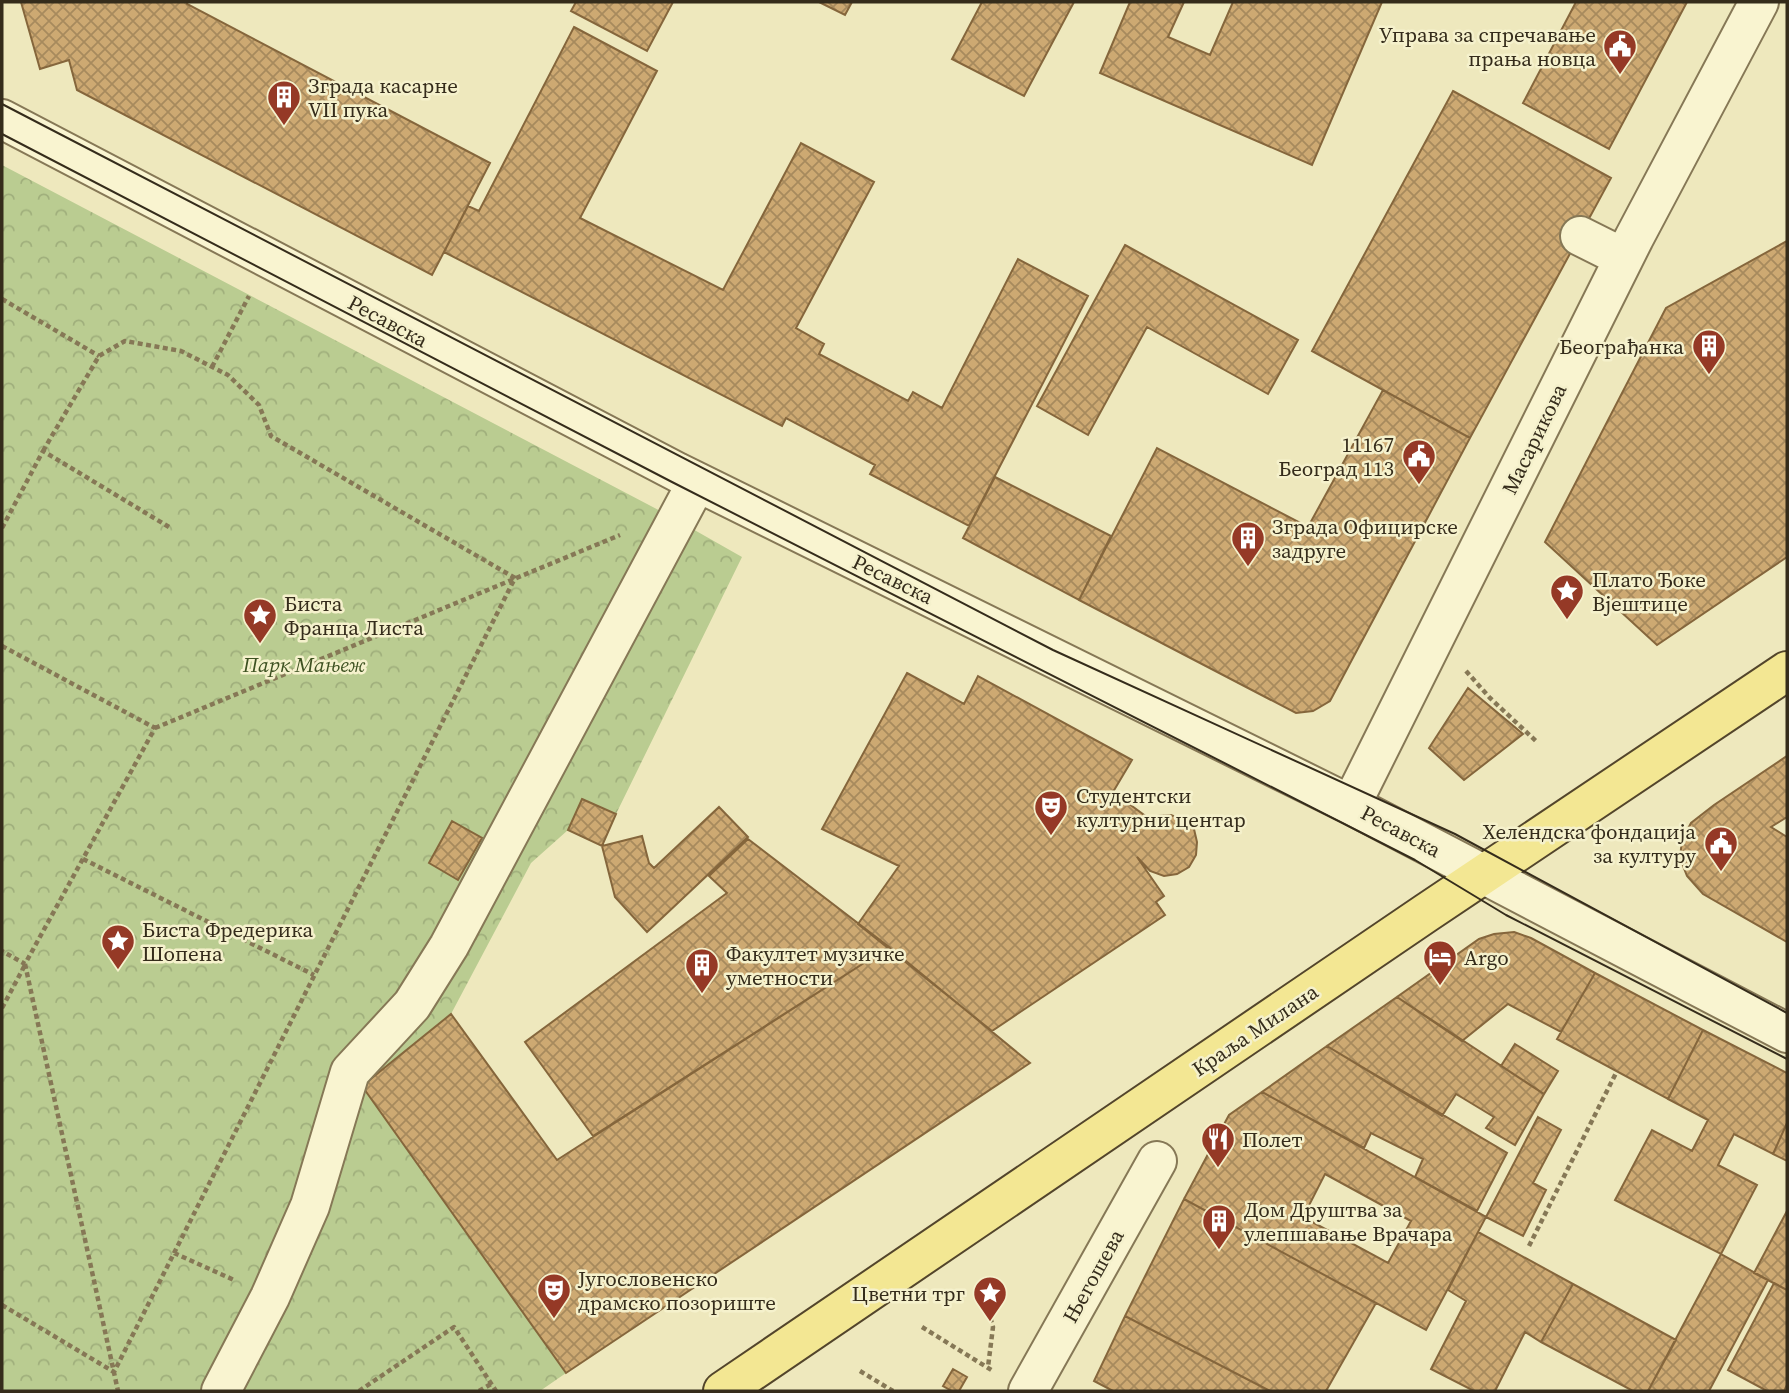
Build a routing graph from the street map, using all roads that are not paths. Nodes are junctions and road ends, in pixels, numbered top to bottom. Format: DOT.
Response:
graph roads {
  1 [pos="1759,2"];
  2 [pos="2,119"];
  3 [pos="1585,226"];
  4 [pos="1629,248"];
  5 [pos="697,482"];
  6 [pos="1787,671"];
  7 [pos="1351,804"];
  8 [pos="1485,874"];
  9 [pos="1787,1033"];
  10 [pos="1157,1161"];
  11 [pos="221,1391"];
  12 [pos="723,1391"];
  13 [pos="1028,1391"];
  1 -- 4 [label="street, Масарикова"];
  2 -- 5 [label="street, Ресавска"];
  3 -- 4 [label="street"];
  4 -- 7 [label="street, Масарикова"];
  5 -- 7 [label="street, Ресавска"];
  5 -- 11 [label="street"];
  6 -- 8 [label="main road, Краља Милана"];
  7 -- 8 [label="street, Ресавска"];
  8 -- 9 [label="street, Ресавска"];
  8 -- 12 [label="main road, Краља Милана"];
  10 -- 13 [label="street, Његошева"];
}
